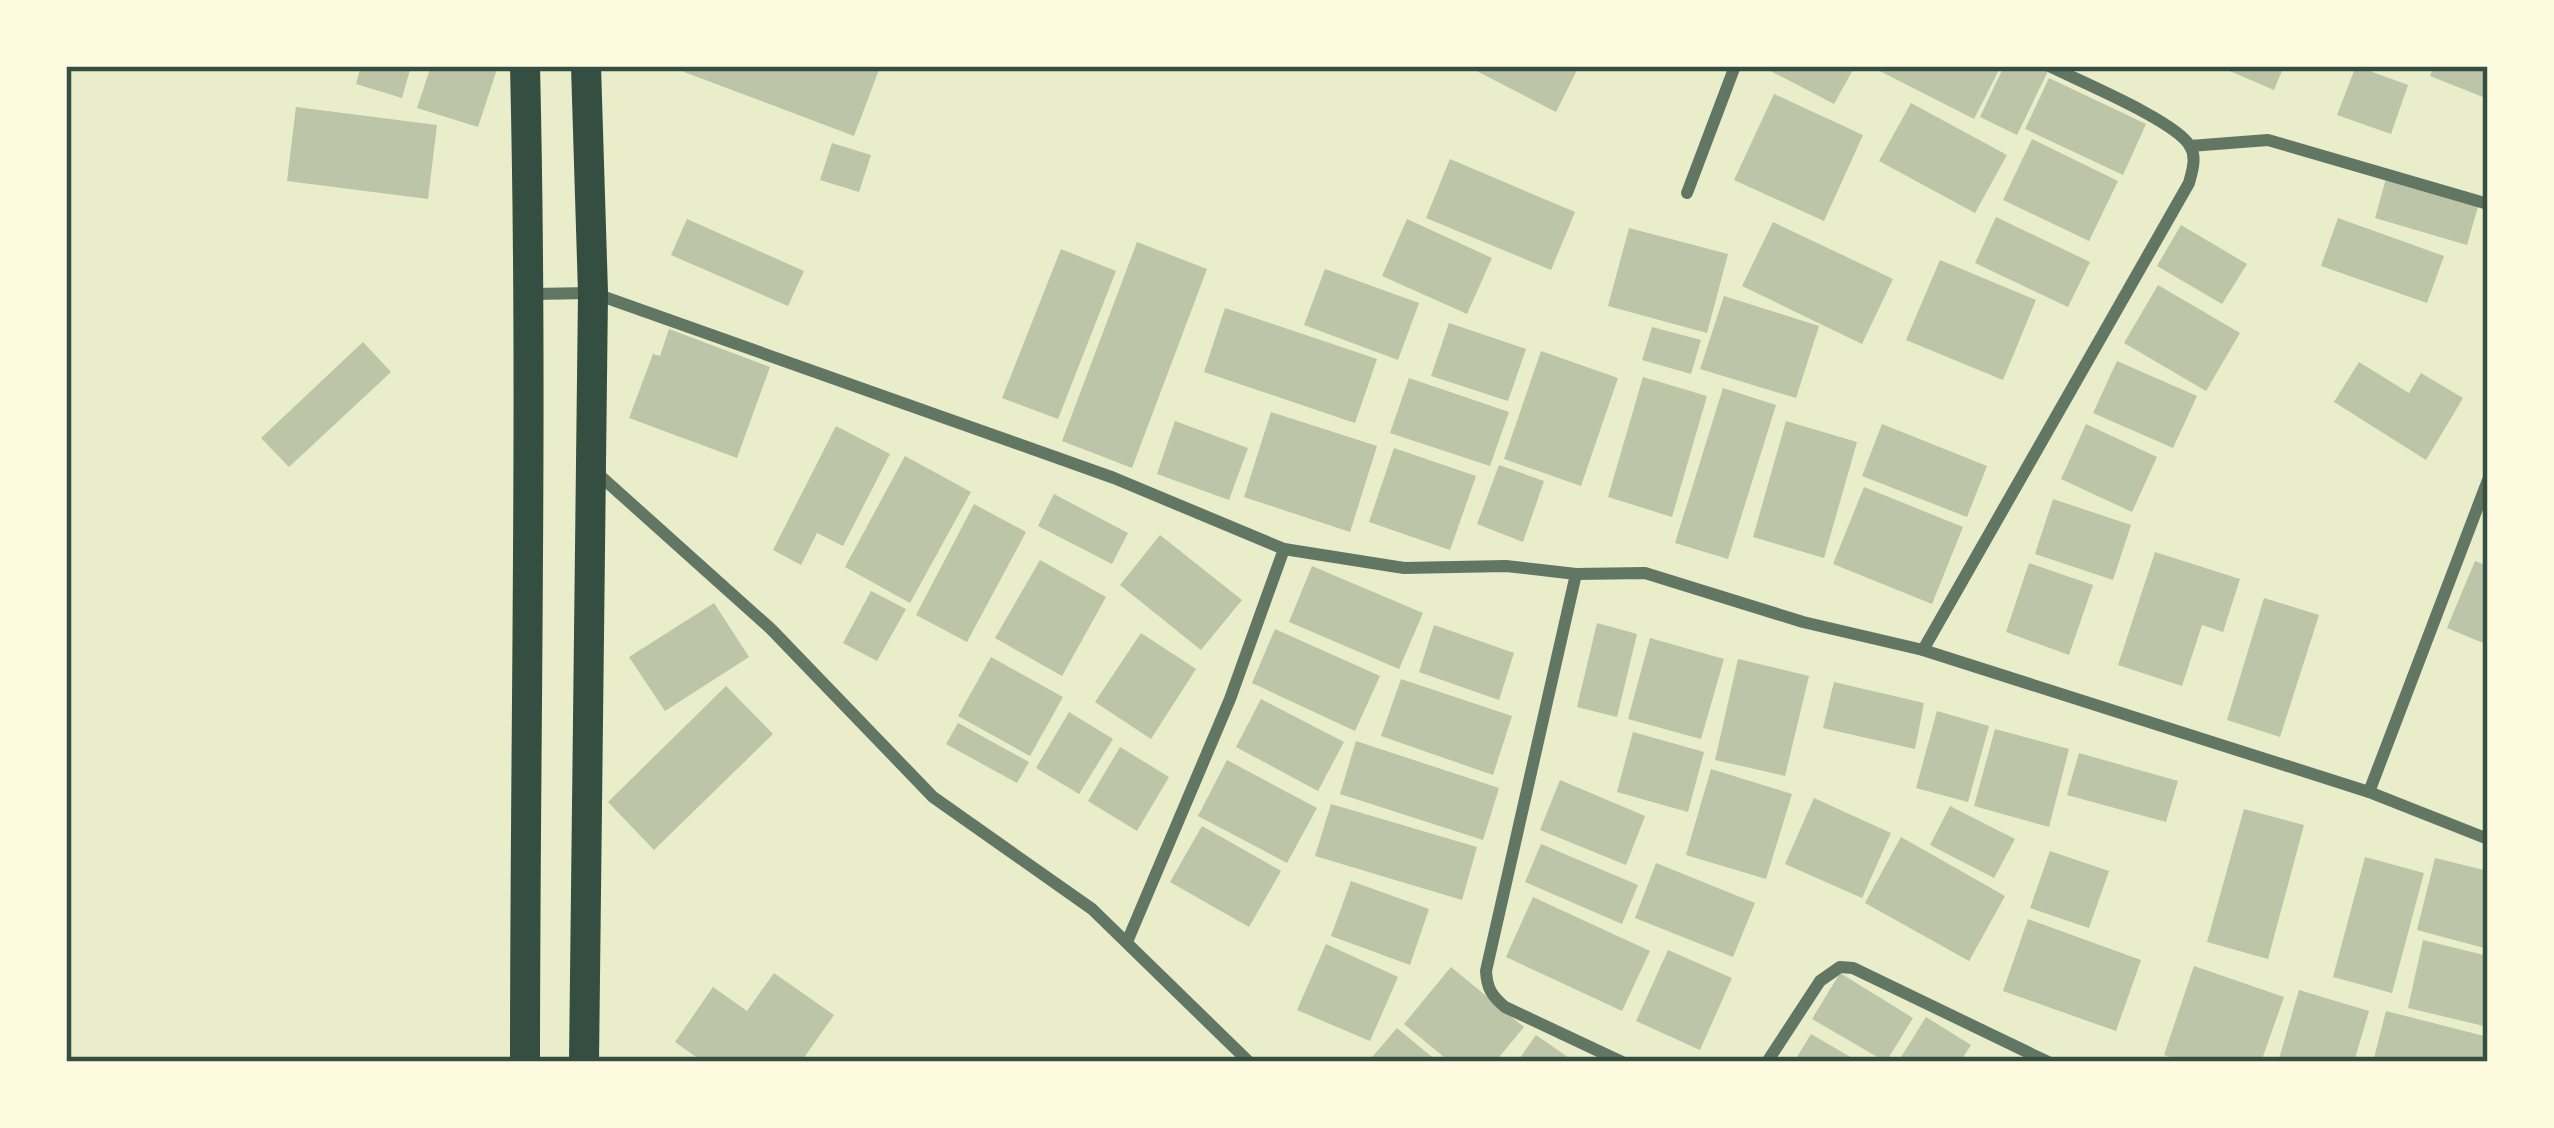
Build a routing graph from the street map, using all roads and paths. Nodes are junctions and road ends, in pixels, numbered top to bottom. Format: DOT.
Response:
graph roads {
  1 [pos="525,66"];
  2 [pos="586,66"];
  3 [pos="1735,66"];
  4 [pos="2049,66"];
  5 [pos="2190,146"];
  6 [pos="1687,193"];
  7 [pos="2488,204"];
  8 [pos="593,293"];
  9 [pos="530,295"];
  10 [pos="590,467"];
  11 [pos="2488,480"];
  12 [pos="1284,548"];
  13 [pos="1576,574"];
  14 [pos="1923,650"];
  15 [pos="2369,791"];
  16 [pos="2488,838"];
  17 [pos="1127,942"];
  18 [pos="525,1062"];
  19 [pos="584,1062"];
  20 [pos="1249,1062"];
  21 [pos="1622,1062"];
  22 [pos="1767,1062"];
  23 [pos="2048,1062"];
  1 -- 9 [label="main road"];
  2 -- 8 [label="main road"];
  3 -- 6 [label="street"];
  4 -- 5 [label="street"];
  5 -- 7 [label="street"];
  5 -- 14 [label="street"];
  8 -- 9 [label="street"];
  8 -- 10 [label="main road"];
  8 -- 12 [label="street"];
  9 -- 18 [label="main road"];
  10 -- 17 [label="street"];
  10 -- 19 [label="main road"];
  11 -- 15 [label="street"];
  12 -- 13 [label="street"];
  12 -- 17 [label="street"];
  13 -- 14 [label="street"];
  13 -- 21 [label="street"];
  14 -- 15 [label="street"];
  15 -- 16 [label="street"];
  17 -- 20 [label="street"];
  22 -- 23 [label="street"];
}
